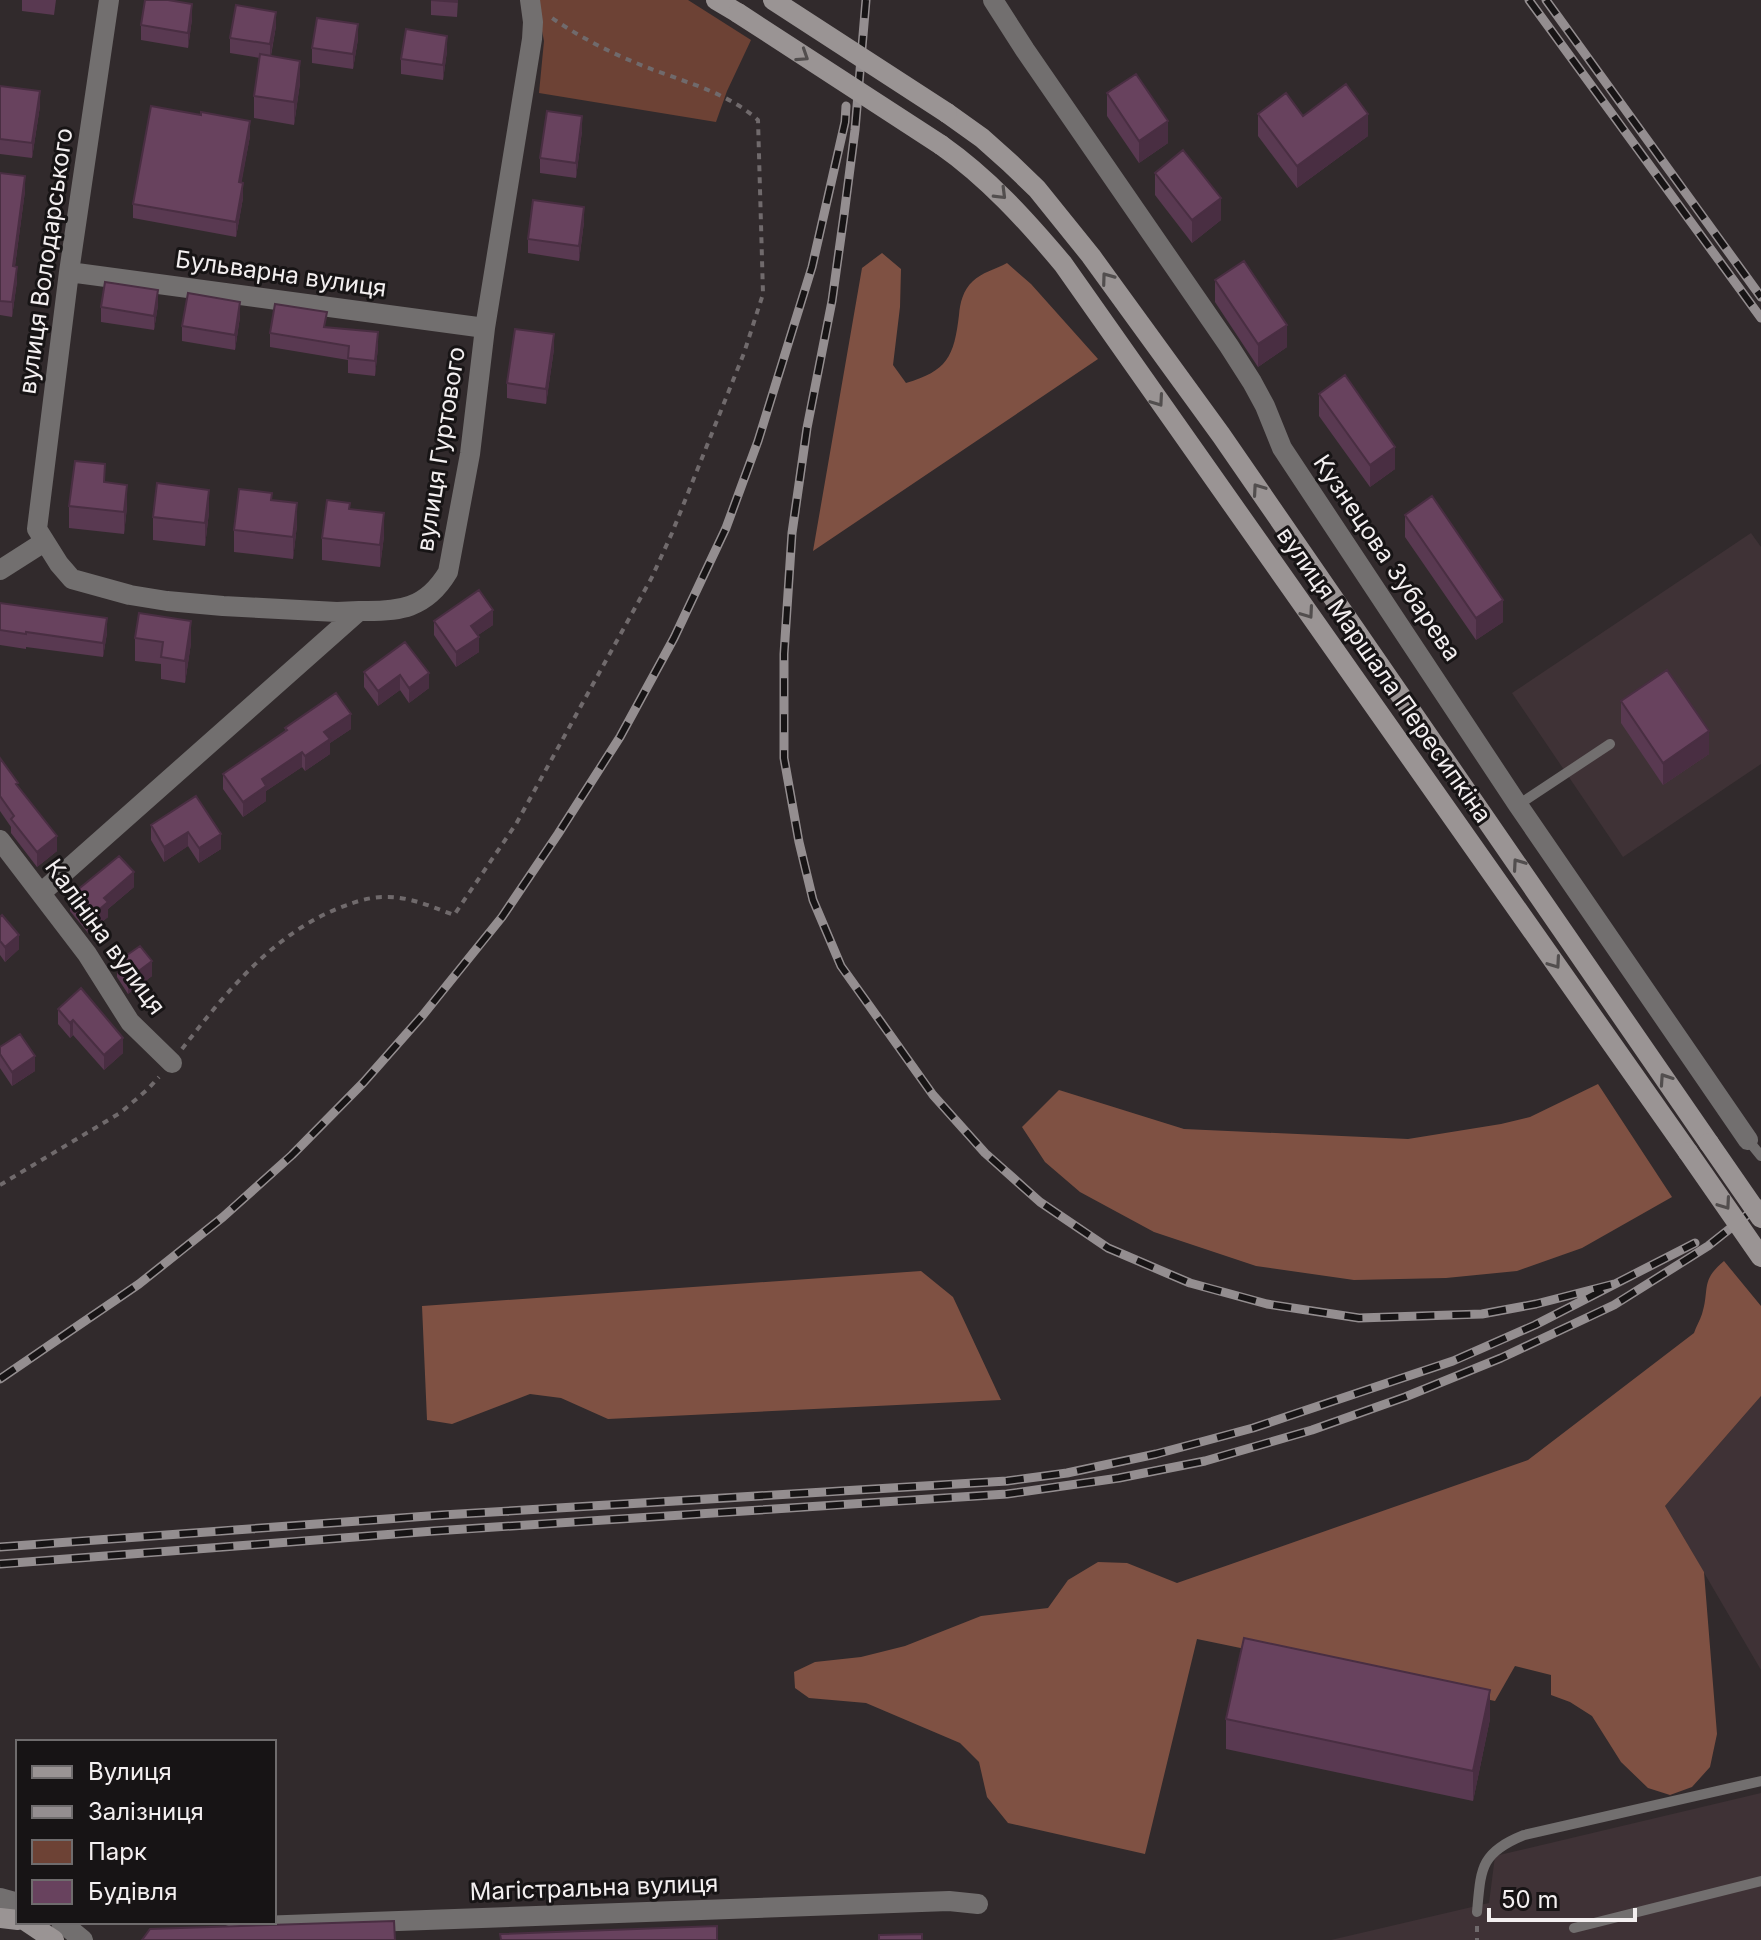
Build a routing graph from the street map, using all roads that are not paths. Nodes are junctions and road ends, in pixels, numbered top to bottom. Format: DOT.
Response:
graph roads {
  1 [pos="109,0"];
  2 [pos="716,0"];
  3 [pos="773,0"];
  4 [pos="993,0"];
  5 [pos="531,1"];
  6 [pos="69,272"];
  7 [pos="485,328"];
  8 [pos="40,536"];
  9 [pos="0,570"];
  10 [pos="359,611"];
  11 [pos="1610,744"];
  12 [pos="1518,805"];
  13 [pos="0,840"];
  14 [pos="41,893"];
  15 [pos="172,1063"];
  16 [pos="1754,1148"];
  17 [pos="1761,1218"];
  18 [pos="1761,1257"];
  19 [pos="1761,1781"];
  20 [pos="1761,1881"];
  21 [pos="978,1904"];
  22 [pos="1477,1912"];
  23 [pos="30,1924"];
  24 [pos="63,1924"];
  25 [pos="1574,1928"];
  26 [pos="54,1940"];
  27 [pos="83,1940"];
  28 [pos="214,1940"];
  1 -- 6 [label="street, вулиця Володарського"];
  2 -- 18 [label="main road, вулиця Маршала Пересипкіна, one-way, bridge"];
  17 -- 3 [label="main road, вулиця Маршала Пересипкіна, one-way, bridge"];
  4 -- 12 [label="street, Кузнецова Зубарева"];
  5 -- 7 [label="street, вулиця Гуртового"];
  6 -- 7 [label="street, Бульварна вулиця"];
  6 -- 8 [label="street, вулиця Володарського"];
  7 -- 10 [label="street, вулиця Гуртового"];
  8 -- 9 [label="street"];
  8 -- 10 [label="street, вулиця Гуртового"];
  10 -- 14 [label="street"];
  11 -- 12 [label="lane"];
  12 -- 16 [label="street, Кузнецова Зубарева"];
  13 -- 14 [label="street, Калініна вулиця"];
  14 -- 15 [label="street, Калініна вулиця"];
  19 -- 22 [label="lane"];
  20 -- 25 [label="lane"];
  21 -- 28 [label="street, Магістральна вулиця"];
  23 -- 26 [label="main road"];
  24 -- 27 [label="street"];
}
